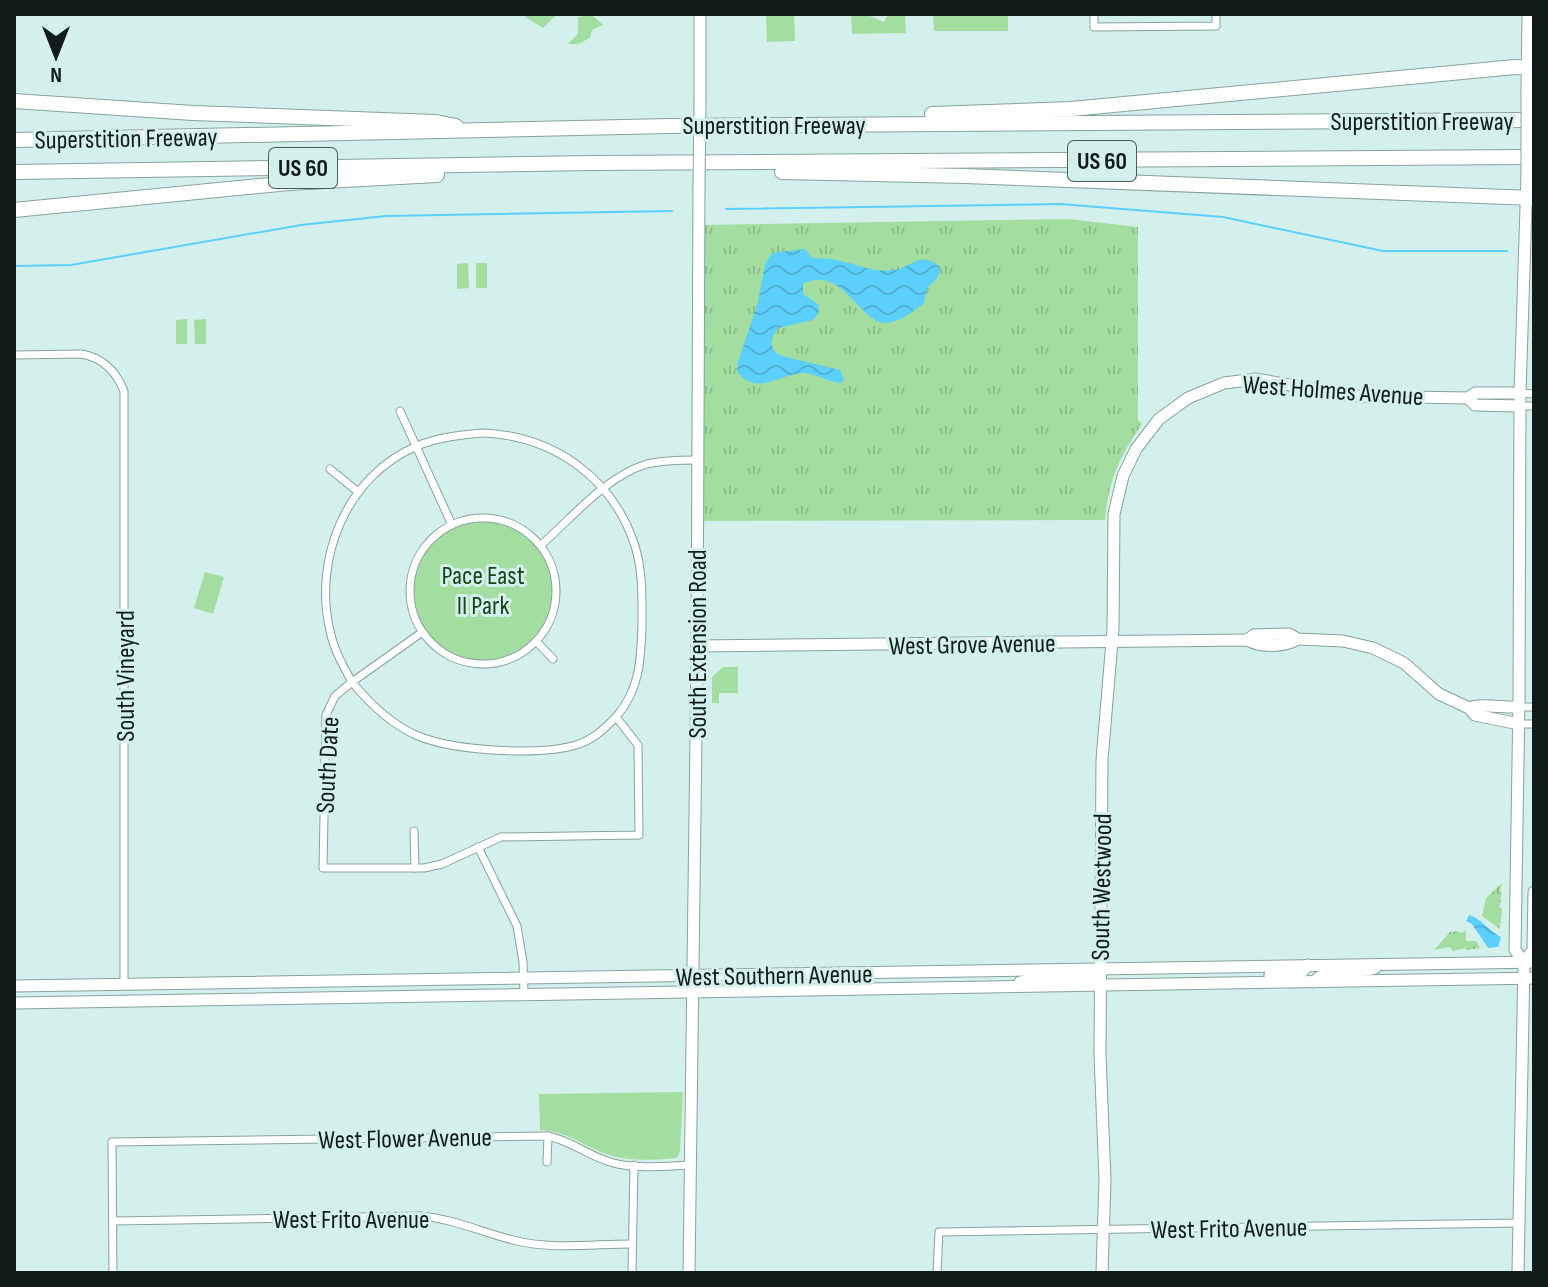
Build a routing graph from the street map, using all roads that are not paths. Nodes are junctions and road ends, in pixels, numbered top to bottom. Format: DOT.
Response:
graph roads {
  1 [pos="700,14"];
  2 [pos="1094,14"];
  3 [pos="1216,14"];
  4 [pos="1528,14"];
  5 [pos="1530,68"];
  6 [pos="14,101"];
  7 [pos="1534,120"];
  8 [pos="670,126"];
  9 [pos="480,132"];
  10 [pos="14,140"];
  11 [pos="1534,157"];
  12 [pos="593,163"];
  13 [pos="670,164"];
  14 [pos="14,172"];
  15 [pos="1529,198"];
  16 [pos="14,210"];
  17 [pos="14,355"];
  18 [pos="1534,394"];
  19 [pos="1520,400"];
  20 [pos="1534,406"];
  21 [pos="400,411"];
  22 [pos="417,446"];
  23 [pos="698,460"];
  24 [pos="330,469"];
  25 [pos="605,488"];
  26 [pos="358,492"];
  27 [pos="1115,502"];
  28 [pos="452,525"];
  29 [pos="541,545"];
  30 [pos="421,633"];
  31 [pos="536,641"];
  32 [pos="1112,643"];
  33 [pos="697,646"];
  34 [pos="553,659"];
  35 [pos="352,682"];
  36 [pos="1519,707"];
  37 [pos="1534,707"];
  38 [pos="1469,708"];
  39 [pos="616,717"];
  40 [pos="1519,724"];
  41 [pos="1534,724"];
  42 [pos="414,831"];
  43 [pos="478,847"];
  44 [pos="415,868"];
  45 [pos="1534,892"];
  46 [pos="1529,962"];
  47 [pos="1391,963"];
  48 [pos="1308,965"];
  49 [pos="1185,968"];
  50 [pos="1100,970"];
  51 [pos="942,972"];
  52 [pos="839,974"];
  53 [pos="694,976"];
  54 [pos="1529,978"];
  55 [pos="524,979"];
  56 [pos="1314,982"];
  57 [pos="1230,983"];
  58 [pos="124,985"];
  59 [pos="14,986"];
  60 [pos="1100,986"];
  61 [pos="1008,987"];
  62 [pos="943,988"];
  63 [pos="774,991"];
  64 [pos="694,992"];
  65 [pos="524,995"];
  66 [pos="14,1003"];
  67 [pos="548,1136"];
  68 [pos="547,1162"];
  69 [pos="634,1165"];
  70 [pos="691,1165"];
  71 [pos="114,1221"];
  72 [pos="1519,1223"];
  73 [pos="1103,1230"];
  74 [pos="632,1244"];
  75 [pos="113,1273"];
  76 [pos="632,1273"];
  77 [pos="689,1273"];
  78 [pos="937,1273"];
  79 [pos="1102,1273"];
  80 [pos="1518,1273"];
  1 -- 23 [label="main road, South Extension Road, bridge"];
  2 -- 3 [label="street"];
  4 -- 5 [label="main road"];
  5 -- 8 [label="highway"];
  5 -- 15 [label="main road, bridge"];
  6 -- 9 [label="highway"];
  7 -- 8 [label="highway, Superstition Freeway / US 60"];
  8 -- 9 [label="highway, Superstition Freeway / US 60"];
  9 -- 10 [label="highway, Superstition Freeway / US 60"];
  11 -- 13 [label="highway, Superstition Freeway / US 60"];
  12 -- 13 [label="highway, Superstition Freeway / US 60"];
  12 -- 14 [label="highway, Superstition Freeway / US 60"];
  12 -- 16 [label="highway"];
  13 -- 15 [label="highway"];
  15 -- 19 [label="main road"];
  17 -- 58 [label="street, South Vineyard"];
  18 -- 19 [label="street, West Holmes Avenue"];
  19 -- 20 [label="street, West Holmes Avenue"];
  19 -- 27 [label="main road, West Holmes Avenue"];
  19 -- 36 [label="main road"];
  21 -- 22 [label="street"];
  22 -- 25 [label="street, South Date"];
  22 -- 26 [label="street, South Date"];
  22 -- 28 [label="street"];
  23 -- 25 [label="street"];
  23 -- 33 [label="main road, South Extension Road"];
  24 -- 26 [label="street"];
  25 -- 29 [label="street"];
  25 -- 39 [label="street, South Date"];
  26 -- 35 [label="street, South Date"];
  27 -- 32 [label="main road, South Westwood"];
  28 -- 29 [label="street"];
  28 -- 30 [label="street"];
  29 -- 31 [label="street"];
  30 -- 31 [label="street"];
  30 -- 35 [label="street"];
  31 -- 34 [label="street"];
  32 -- 33 [label="main road, West Grove Avenue"];
  32 -- 38 [label="main road, West Grove Avenue"];
  32 -- 50 [label="main road, South Westwood"];
  33 -- 53 [label="main road, South Extension Road"];
  35 -- 39 [label="street"];
  35 -- 44 [label="street, South Date"];
  36 -- 37 [label="street, West Grove Avenue"];
  36 -- 38 [label="main road, West Grove Avenue"];
  36 -- 40 [label="main road"];
  38 -- 40 [label="main road, West Grove Avenue"];
  39 -- 43 [label="street"];
  40 -- 41 [label="street, West Grove Avenue"];
  40 -- 46 [label="main road"];
  42 -- 44 [label="street"];
  43 -- 44 [label="street"];
  43 -- 55 [label="street"];
  45 -- 46 [label="main road"];
  46 -- 47 [label="main road, West Southern Avenue"];
  46 -- 54 [label="main road"];
  47 -- 48 [label="main road, West Southern Avenue"];
  47 -- 56 [label="main road"];
  48 -- 49 [label="main road, West Southern Avenue"];
  48 -- 57 [label="main road"];
  49 -- 50 [label="main road, West Southern Avenue"];
  49 -- 60 [label="main road"];
  50 -- 51 [label="main road, West Southern Avenue"];
  50 -- 60 [label="main road, South Westwood"];
  50 -- 61 [label="main road"];
  51 -- 52 [label="main road, West Southern Avenue"];
  51 -- 62 [label="main road"];
  52 -- 53 [label="main road, West Southern Avenue"];
  52 -- 63 [label="main road"];
  53 -- 55 [label="main road, West Southern Avenue"];
  53 -- 64 [label="main road, South Extension Road"];
  54 -- 56 [label="main road, West Southern Avenue"];
  54 -- 72 [label="main road"];
  55 -- 58 [label="main road, West Southern Avenue"];
  55 -- 65 [label="street"];
  56 -- 57 [label="main road, West Southern Avenue"];
  57 -- 60 [label="main road, West Southern Avenue"];
  58 -- 59 [label="main road, West Southern Avenue"];
  60 -- 61 [label="main road, West Southern Avenue"];
  60 -- 73 [label="main road, South Westwood"];
  61 -- 62 [label="main road, West Southern Avenue"];
  62 -- 63 [label="main road, West Southern Avenue"];
  63 -- 64 [label="main road, West Southern Avenue"];
  64 -- 65 [label="main road, West Southern Avenue"];
  64 -- 70 [label="main road, South Extension Road"];
  65 -- 66 [label="main road, West Southern Avenue"];
  67 -- 68 [label="street"];
  67 -- 69 [label="street, West Flower Avenue"];
  67 -- 71 [label="street, West Flower Avenue"];
  69 -- 70 [label="street, West Flower Avenue"];
  69 -- 74 [label="street"];
  70 -- 77 [label="main road, South Extension Road"];
  71 -- 74 [label="street, West Frito Avenue"];
  71 -- 75 [label="street"];
  72 -- 73 [label="street, West Frito Avenue"];
  72 -- 80 [label="main road"];
  73 -- 78 [label="street, West Frito Avenue"];
  73 -- 79 [label="main road, South Westwood"];
  74 -- 76 [label="street"];
}
